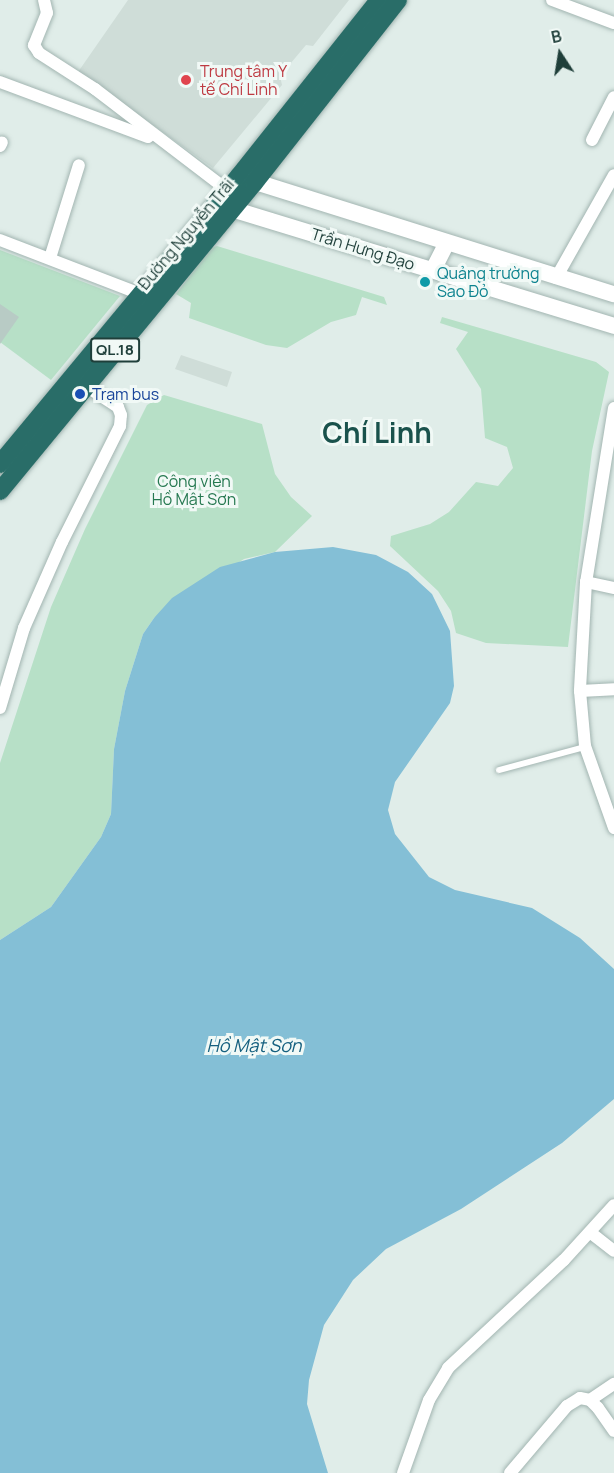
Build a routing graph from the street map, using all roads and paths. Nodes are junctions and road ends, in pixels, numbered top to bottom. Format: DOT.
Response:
graph roads {
  1 [pos="44,0"];
  2 [pos="379,0"];
  3 [pos="398,0"];
  4 [pos="552,0"];
  5 [pos="614,23"];
  6 [pos="0,82"];
  7 [pos="614,97"];
  8 [pos="592,140"];
  9 [pos="165,145"];
  10 [pos="80,165"];
  11 [pos="614,175"];
  12 [pos="247,179"];
  13 [pos="224,201"];
  14 [pos="0,240"];
  15 [pos="446,244"];
  16 [pos="50,258"];
  17 [pos="433,270"];
  18 [pos="556,278"];
  19 [pos="138,292"];
  20 [pos="614,294"];
  21 [pos="614,326"];
  22 [pos="79,381"];
  23 [pos="614,408"];
  24 [pos="0,464"];
  25 [pos="0,491"];
  26 [pos="586,582"];
  27 [pos="614,588"];
  28 [pos="614,689"];
  29 [pos="580,692"];
  30 [pos="0,708"];
  31 [pos="585,747"];
  32 [pos="499,770"];
  33 [pos="614,828"];
  34 [pos="614,1204"];
  35 [pos="591,1233"];
  36 [pos="614,1251"];
  37 [pos="614,1384"];
  38 [pos="590,1400"];
  39 [pos="614,1431"];
  40 [pos="403,1473"];
  41 [pos="510,1473"];
  1 -- 9 [label="street"];
  2 -- 12 [label="highway, Đường Nguyễn Trãi / QL.18"];
  3 -- 12 [label="highway, Đường Nguyễn Trãi / QL.18"];
  4 -- 5 [label="street"];
  6 -- 9 [label="street"];
  7 -- 8 [label="street"];
  9 -- 13 [label="street"];
  10 -- 16 [label="street"];
  11 -- 18 [label="street"];
  12 -- 13 [label="highway, Đường Nguyễn Trãi / QL.18"];
  12 -- 15 [label="street, Trần Hưng Đạo"];
  13 -- 17 [label="street, Trần Hưng Đạo"];
  13 -- 19 [label="highway, Đường Nguyễn Trãi / QL.18"];
  13 -- 22 [label="highway, Đường Nguyễn Trãi / QL.18"];
  14 -- 16 [label="street"];
  15 -- 17 [label="street"];
  15 -- 18 [label="street, Trần Hưng Đạo"];
  16 -- 19 [label="street"];
  17 -- 21 [label="street, Trần Hưng Đạo"];
  18 -- 20 [label="street, Trần Hưng Đạo"];
  19 -- 22 [label="highway, Đường Nguyễn Trãi / QL.18"];
  22 -- 24 [label="highway, Đường Nguyễn Trãi / QL.18"];
  22 -- 25 [label="highway, Đường Nguyễn Trãi / QL.18"];
  22 -- 30 [label="street"];
  23 -- 26 [label="street"];
  26 -- 27 [label="street"];
  26 -- 29 [label="street"];
  28 -- 29 [label="street"];
  29 -- 31 [label="street"];
  31 -- 32 [label="lane"];
  31 -- 33 [label="street"];
  34 -- 35 [label="street"];
  35 -- 36 [label="street"];
  35 -- 40 [label="street"];
  37 -- 38 [label="street"];
  38 -- 39 [label="street"];
  38 -- 41 [label="street"];
}
